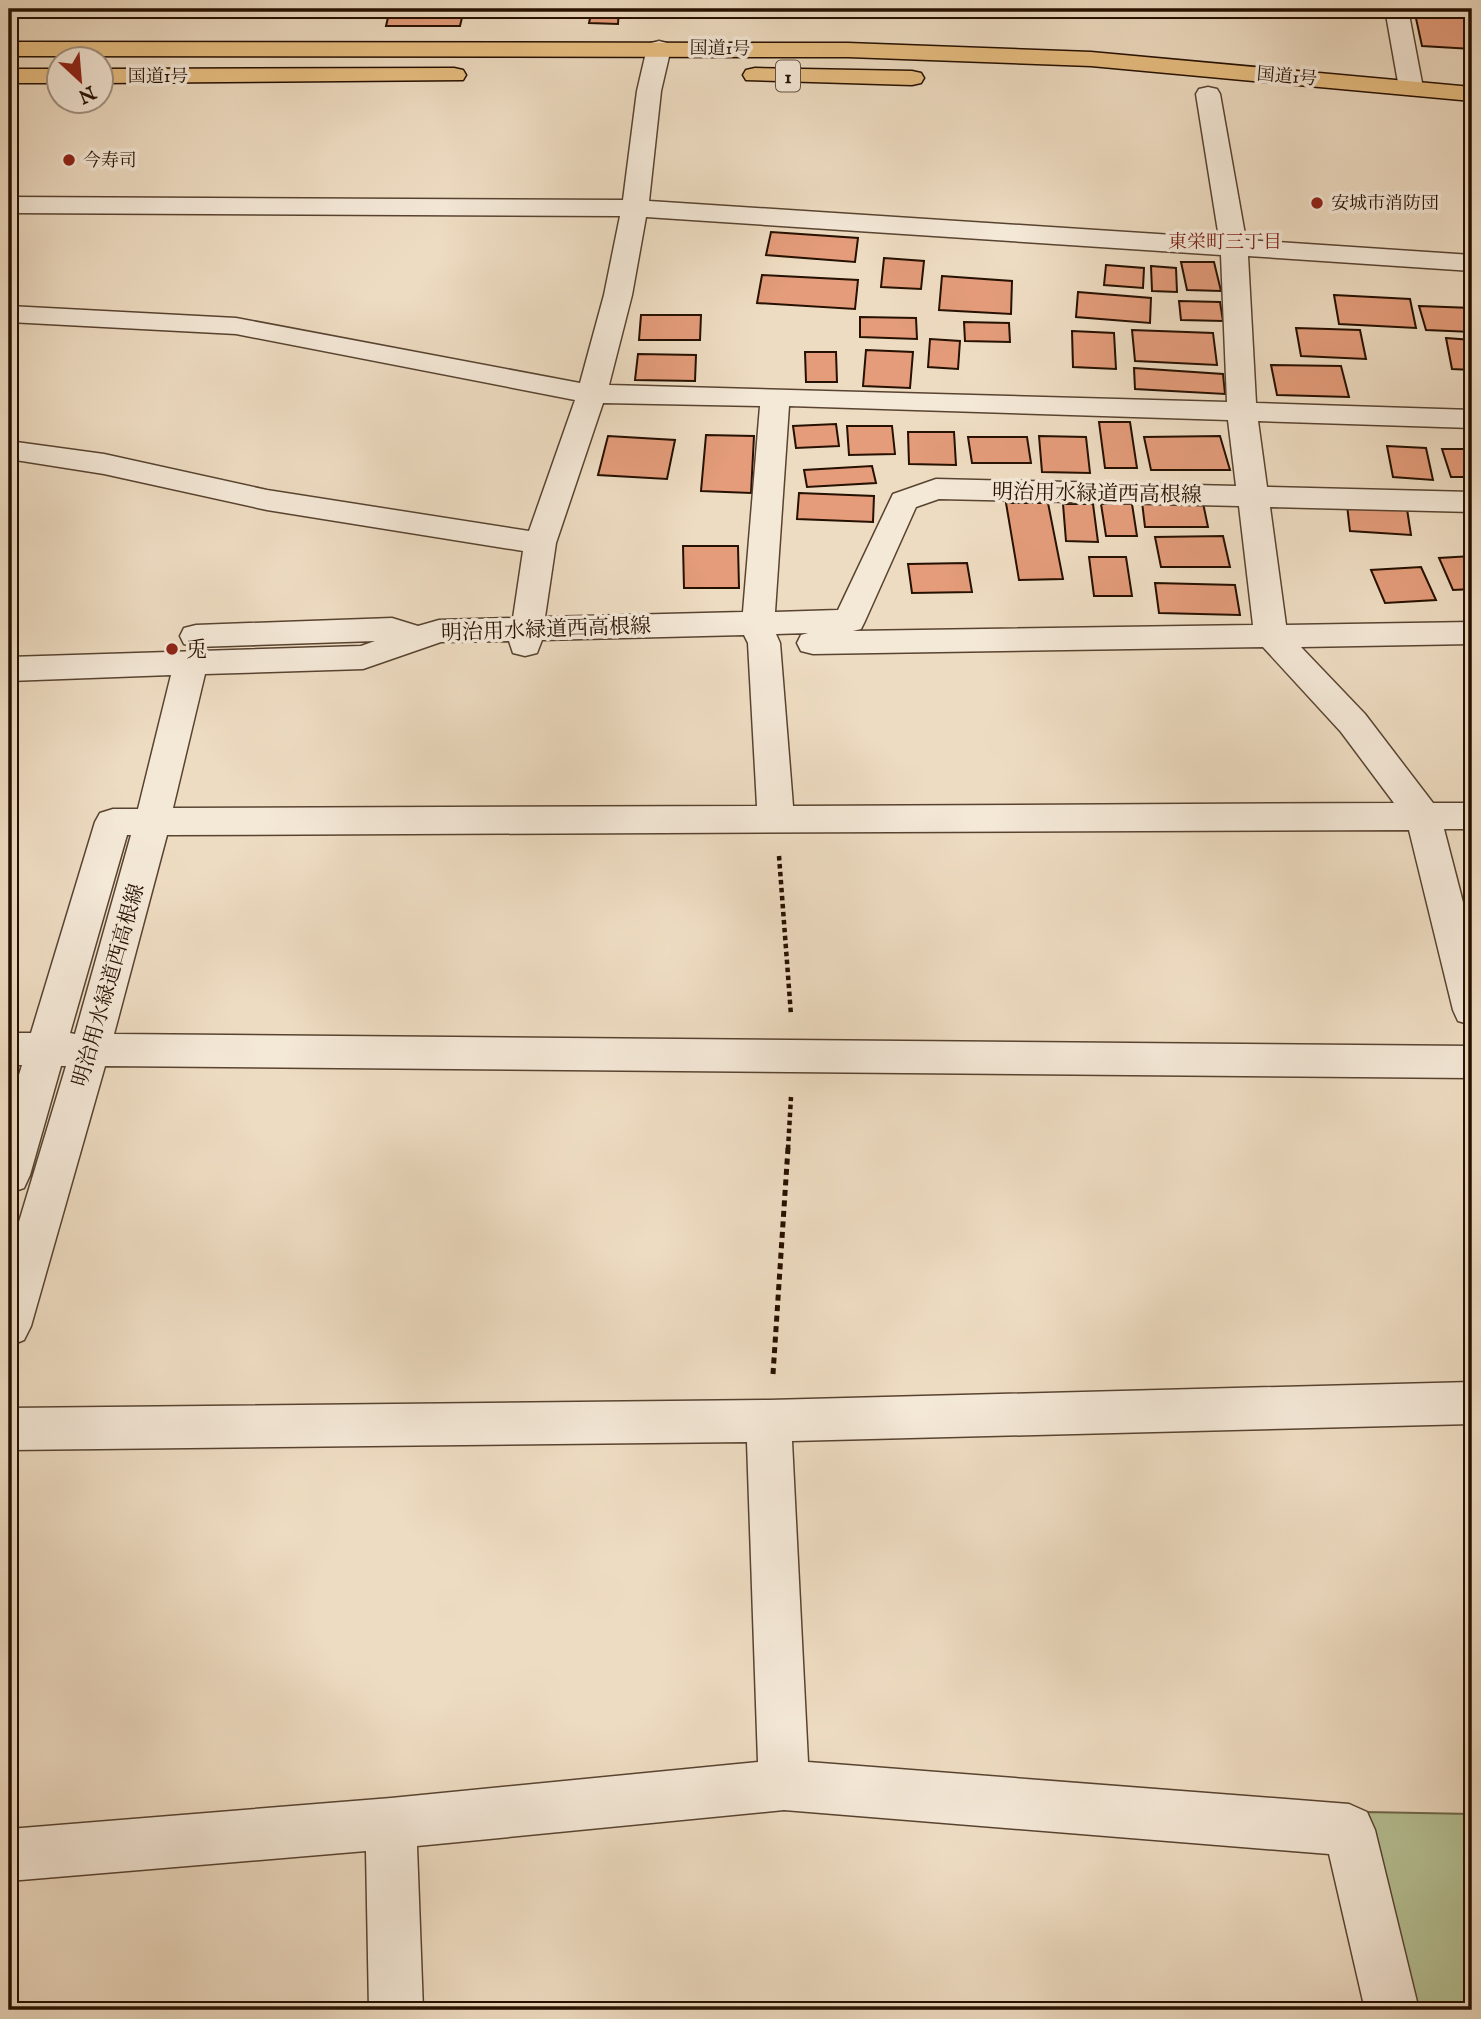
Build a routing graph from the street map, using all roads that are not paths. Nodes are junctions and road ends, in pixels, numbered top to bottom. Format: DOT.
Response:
graph roads {
  1 [pos="1396,9"];
  2 [pos="659,48"];
  3 [pos="9,49"];
  4 [pos="625,74"];
  5 [pos="653,74"];
  6 [pos="680,74"];
  7 [pos="473,75"];
  8 [pos="735,75"];
  9 [pos="9,76"];
  10 [pos="46,76"];
  11 [pos="116,76"];
  12 [pos="940,79"];
  13 [pos="1411,88"];
  14 [pos="1181,92"];
  15 [pos="1208,94"];
  16 [pos="1472,94"];
  17 [pos="1236,97"];
  18 [pos="9,205"];
  19 [pos="635,208"];
  20 [pos="1234,246"];
  21 [pos="1472,263"];
  22 [pos="9,314"];
  23 [pos="592,394"];
  24 [pos="775,397"];
  25 [pos="1242,414"];
  26 [pos="1472,419"];
  27 [pos="9,450"];
  28 [pos="1253,497"];
  29 [pos="1472,502"];
  30 [pos="540,543"];
  31 [pos="761,633"];
  32 [pos="1472,633"];
  33 [pos="1271,636"];
  34 [pos="526,637"];
  35 [pos="418,638"];
  36 [pos="9,643"];
  37 [pos="191,663"];
  38 [pos="9,669"];
  39 [pos="1423,816"];
  40 [pos="1472,816"];
  41 [pos="776,819"];
  42 [pos="153,821"];
  43 [pos="1472,1010"];
  44 [pos="28,1050"];
  45 [pos="90,1051"];
  46 [pos="1472,1062"];
  47 [pos="9,1175"];
  48 [pos="9,1325"];
  49 [pos="1472,1403"];
  50 [pos="769,1421"];
  51 [pos="9,1429"];
  52 [pos="784,1785"];
  53 [pos="391,1823"];
  54 [pos="9,1855"];
  55 [pos="396,2010"];
  56 [pos="1392,2010"];
  1 -- 13 [label="street"];
  2 -- 3 [label="highway, 国道1号 / 1"];
  2 -- 5 [label="street"];
  2 -- 13 [label="highway, 国道1号 / 1"];
  4 -- 5 [label="highway, 国道1号"];
  5 -- 6 [label="highway, 国道1号"];
  5 -- 19 [label="street"];
  7 -- 11 [label="highway, 国道1号"];
  8 -- 12 [label="highway, 国道1号 / 1"];
  9 -- 10 [label="highway"];
  13 -- 16 [label="highway, 国道1号 / 1"];
  14 -- 15 [label="highway, 国道1号"];
  15 -- 17 [label="highway, 国道1号"];
  15 -- 20 [label="street"];
  18 -- 19 [label="street"];
  19 -- 20 [label="street"];
  19 -- 23 [label="street"];
  20 -- 21 [label="street"];
  20 -- 25 [label="street"];
  22 -- 23 [label="street"];
  23 -- 24 [label="street"];
  23 -- 30 [label="street"];
  24 -- 25 [label="street"];
  24 -- 31 [label="street"];
  25 -- 26 [label="street"];
  25 -- 28 [label="street"];
  27 -- 30 [label="street"];
  28 -- 29 [label="street, 明治用水緑道西高根線"];
  28 -- 31 [label="street, 明治用水緑道西高根線"];
  28 -- 33 [label="street"];
  30 -- 34 [label="street"];
  31 -- 33 [label="street"];
  31 -- 34 [label="street"];
  31 -- 41 [label="street"];
  32 -- 33 [label="street"];
  33 -- 39 [label="street"];
  34 -- 35 [label="street"];
  35 -- 36 [label="street"];
  35 -- 37 [label="street, 明治用水緑道西高根線"];
  37 -- 38 [label="street"];
  37 -- 42 [label="street, 明治用水緑道西高根線"];
  39 -- 40 [label="street"];
  39 -- 41 [label="street"];
  39 -- 43 [label="street"];
  41 -- 42 [label="street"];
  42 -- 44 [label="street"];
  42 -- 45 [label="street, 明治用水緑道西高根線"];
  44 -- 45 [label="street"];
  44 -- 47 [label="street"];
  45 -- 46 [label="street"];
  45 -- 48 [label="street, 明治用水緑道西高根線"];
  49 -- 50 [label="street"];
  50 -- 51 [label="street"];
  50 -- 52 [label="street"];
  52 -- 53 [label="street"];
  52 -- 56 [label="street"];
  53 -- 54 [label="street"];
  53 -- 55 [label="street"];
}
